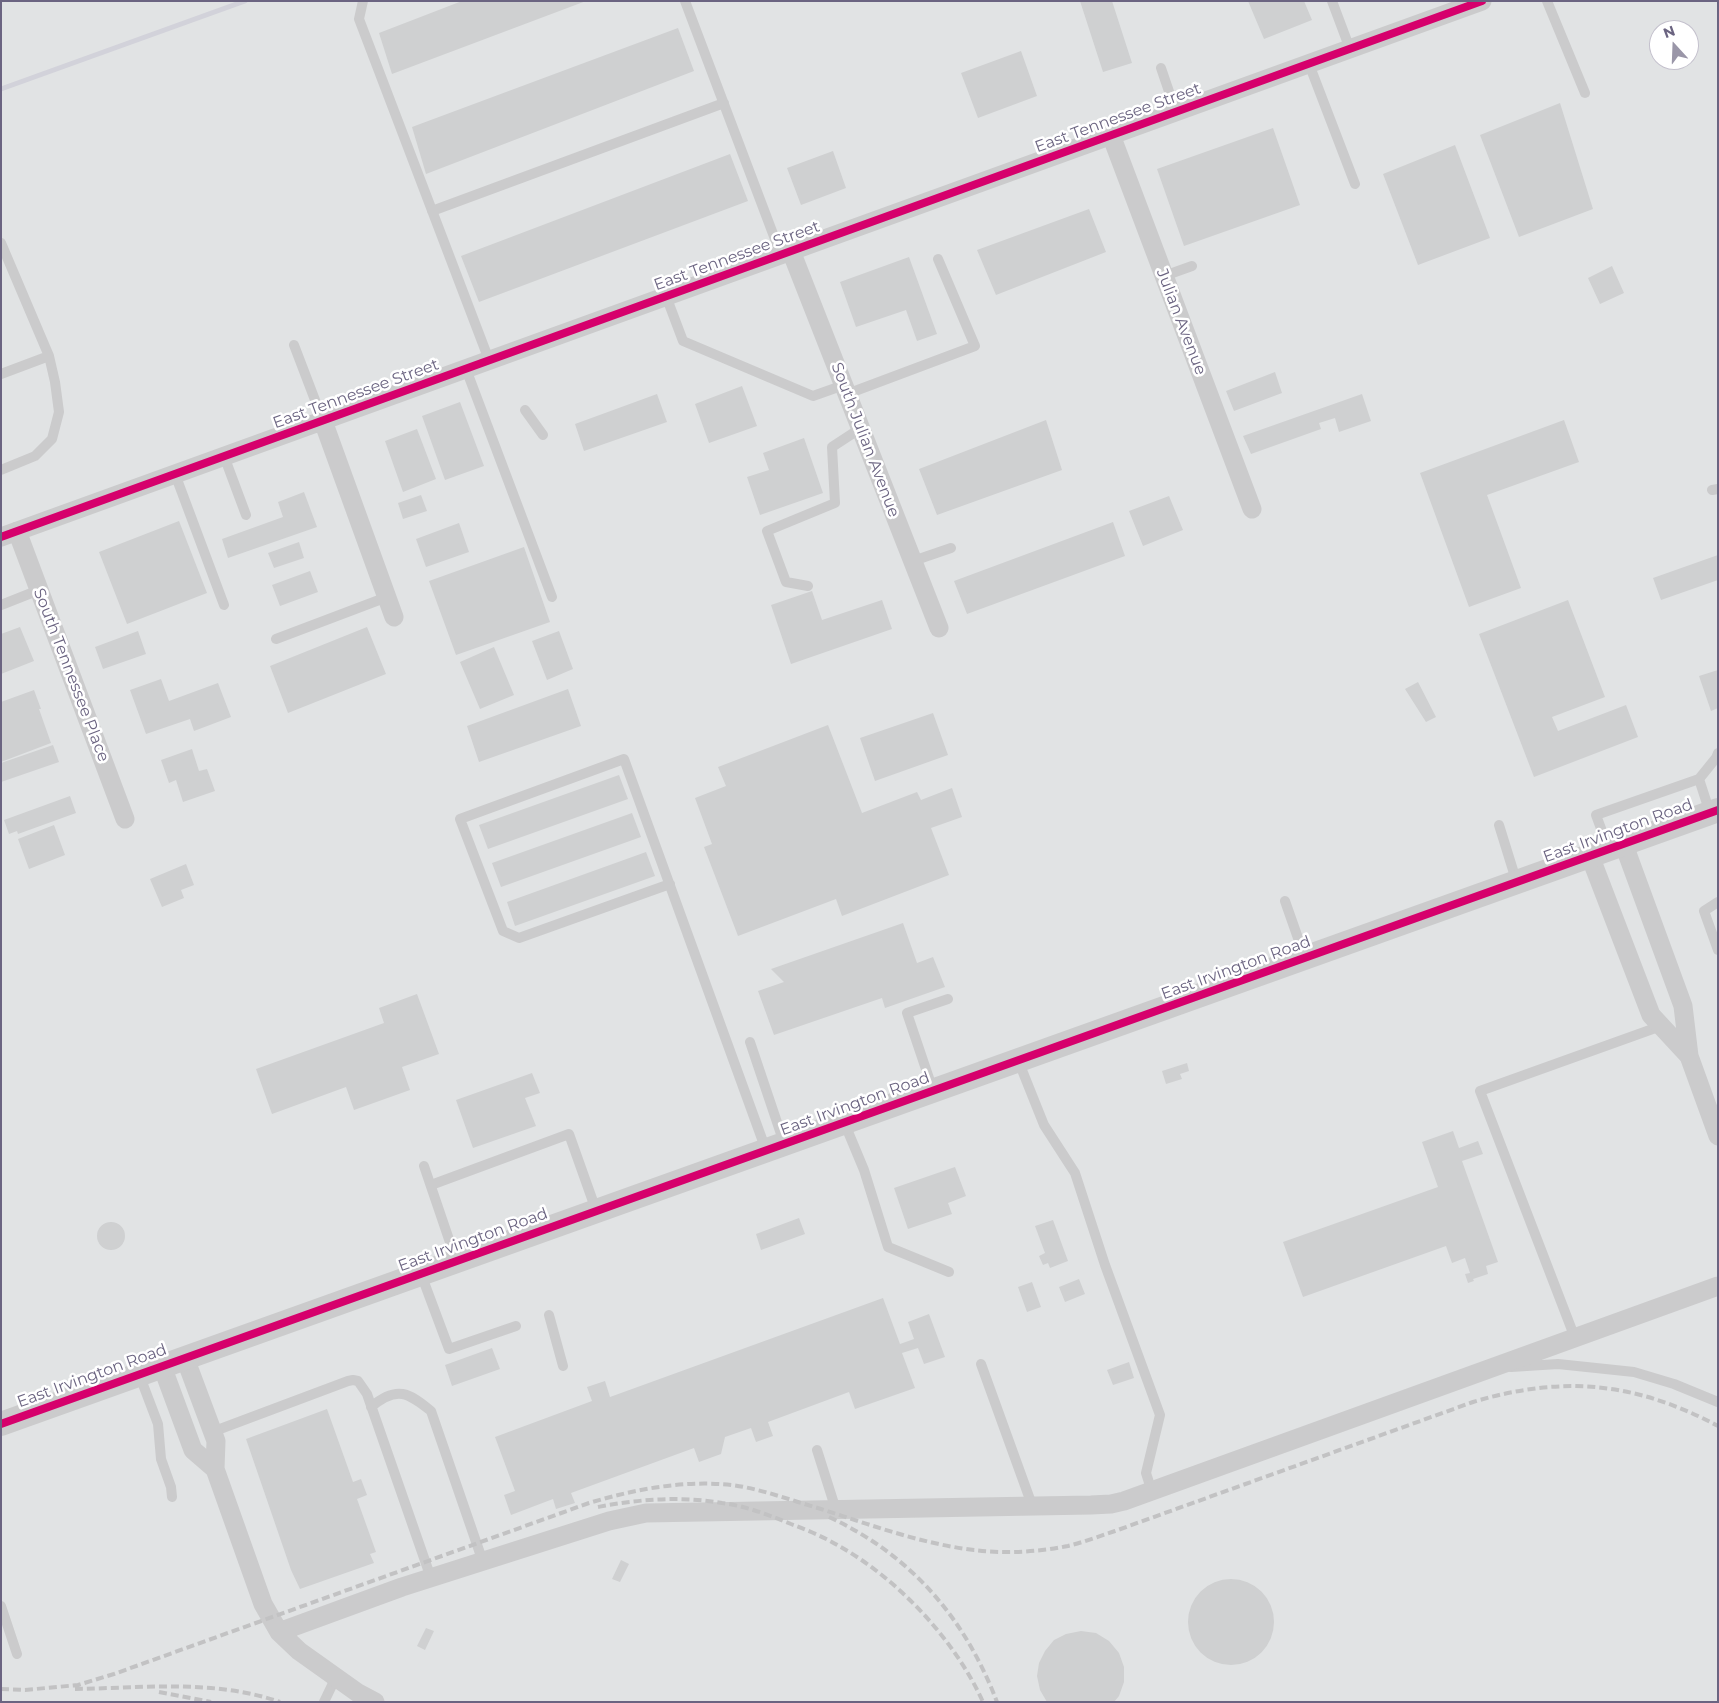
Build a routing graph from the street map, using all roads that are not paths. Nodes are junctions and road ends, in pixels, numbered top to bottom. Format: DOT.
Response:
graph roads {
  1 [pos="363,1"];
  2 [pos="685,1"];
  3 [pos="1332,1"];
  4 [pos="1482,1"];
  5 [pos="1547,1"];
  6 [pos="1350,49"];
  7 [pos="1309,64"];
  8 [pos="1161,68"];
  9 [pos="1585,93"];
  10 [pos="724,103"];
  11 [pos="1176,112"];
  12 [pos="1111,135"];
  13 [pos="1355,184"];
  14 [pos="432,211"];
  15 [pos="1,243"];
  16 [pos="786,253"];
  17 [pos="938,259"];
  18 [pos="6,266"];
  19 [pos="1192,266"];
  20 [pos="1164,276"];
  21 [pos="666,296"];
  22 [pos="294,345"];
  23 [pos="49,356"];
  24 [pos="489,360"];
  25 [pos="466,369"];
  26 [pos="1,374"];
  27 [pos="846,389"];
  28 [pos="525,410"];
  29 [pos="323,420"];
  30 [pos="861,428"];
  31 [pos="543,435"];
  32 [pos="224,456"];
  33 [pos="1,470"];
  34 [pos="175,474"];
  35 [pos="1252,509"];
  36 [pos="246,514"];
  37 [pos="9,534"];
  38 [pos="950,548"];
  39 [pos="913,561"];
  40 [pos="808,586"];
  41 [pos="38,590"];
  42 [pos="387,597"];
  43 [pos="552,597"];
  44 [pos="1,605"];
  45 [pos="224,605"];
  46 [pos="394,617"];
  47 [pos="939,628"];
  48 [pos="276,639"];
  49 [pos="1718,753"];
  50 [pos="1699,779"];
  51 [pos="1714,811"];
  52 [pos="125,819"];
  53 [pos="1499,825"];
  54 [pos="1608,850"];
  55 [pos="1517,882"];
  56 [pos="670,884"];
  57 [pos="1285,901"];
  58 [pos="1718,902"];
  59 [pos="1718,950"];
  60 [pos="1305,958"];
  61 [pos="948,999"];
  62 [pos="1661,1026"];
  63 [pos="750,1042"];
  64 [pos="1689,1056"];
  65 [pos="1018,1060"];
  66 [pos="933,1090"];
  67 [pos="844,1122"];
  68 [pos="1718,1136"];
  69 [pos="775,1147"];
  70 [pos="424,1166"];
  71 [pos="431,1184"];
  72 [pos="596,1210"];
  73 [pos="456,1260"];
  74 [pos="950,1272"];
  75 [pos="420,1273"];
  76 [pos="1718,1286"];
  77 [pos="548,1315"];
  78 [pos="516,1326"];
  79 [pos="1575,1338"];
  80 [pos="184,1358"];
  81 [pos="980,1364"];
  82 [pos="162,1366"];
  83 [pos="563,1366"];
  84 [pos="1487,1369"];
  85 [pos="139,1374"];
  86 [pos="1718,1402"];
  87 [pos="371,1406"];
  88 [pos="1,1424"];
  89 [pos="212,1432"];
  90 [pos="817,1450"];
  91 [pos="215,1469"];
  92 [pos="1152,1492"];
  93 [pos="172,1497"];
  94 [pos="1032,1505"];
  95 [pos="836,1510"];
  96 [pos="483,1562"];
  97 [pos="431,1578"];
  98 [pos="1,1606"];
  99 [pos="279,1632"];
  100 [pos="17,1654"];
  101 [pos="336,1677"];
  102 [pos="324,1702"];
  103 [pos="375,1702"];
  1 -- 14 [label="lane"];
  2 -- 10 [label="lane"];
  3 -- 6 [label="lane"];
  4 -- 6 [label="street, East Tennessee Street"];
  5 -- 9 [label="lane"];
  6 -- 7 [label="street, East Tennessee Street"];
  7 -- 11 [label="street, East Tennessee Street"];
  7 -- 13 [label="lane"];
  8 -- 11 [label="lane"];
  10 -- 14 [label="lane"];
  10 -- 16 [label="lane"];
  11 -- 12 [label="street, East Tennessee Street"];
  12 -- 16 [label="street, East Tennessee Street"];
  12 -- 20 [label="street, Julian Avenue"];
  14 -- 24 [label="lane"];
  15 -- 18 [label="lane"];
  16 -- 21 [label="street, East Tennessee Street"];
  16 -- 27 [label="street, South Julian Avenue"];
  17 -- 27 [label="lane"];
  18 -- 23 [label="lane"];
  19 -- 20 [label="lane"];
  20 -- 35 [label="street, Julian Avenue"];
  21 -- 24 [label="street, East Tennessee Street"];
  21 -- 27 [label="lane"];
  22 -- 29 [label="lane"];
  23 -- 26 [label="lane"];
  23 -- 33 [label="lane"];
  24 -- 25 [label="street, East Tennessee Street"];
  25 -- 29 [label="street, East Tennessee Street"];
  25 -- 43 [label="lane"];
  27 -- 30 [label="street, South Julian Avenue"];
  28 -- 31 [label="lane"];
  29 -- 32 [label="street, East Tennessee Street"];
  29 -- 42 [label="street"];
  30 -- 39 [label="street, South Julian Avenue"];
  30 -- 40 [label="lane"];
  32 -- 34 [label="street, East Tennessee Street"];
  32 -- 36 [label="lane"];
  34 -- 37 [label="street, East Tennessee Street"];
  34 -- 45 [label="lane"];
  37 -- 41 [label="street, South Tennessee Place"];
  38 -- 39 [label="lane"];
  39 -- 47 [label="street, South Julian Avenue"];
  41 -- 44 [label="lane"];
  41 -- 52 [label="street, South Tennessee Place"];
  42 -- 46 [label="street"];
  42 -- 48 [label="lane"];
  49 -- 50 [label="lane"];
  50 -- 51 [label="lane"];
  50 -- 54 [label="lane"];
  51 -- 54 [label="street, East Irvington Road"];
  53 -- 55 [label="lane"];
  54 -- 55 [label="street, East Irvington Road"];
  54 -- 62 [label="street"];
  54 -- 64 [label="street"];
  55 -- 60 [label="street, East Irvington Road"];
  56 -- 56 [label="lane"];
  56 -- 69 [label="lane"];
  57 -- 60 [label="lane"];
  58 -- 59 [label="lane"];
  60 -- 65 [label="street, East Irvington Road"];
  61 -- 66 [label="lane"];
  62 -- 64 [label="street"];
  62 -- 79 [label="lane"];
  63 -- 69 [label="lane"];
  64 -- 68 [label="street"];
  65 -- 66 [label="street, East Irvington Road"];
  65 -- 92 [label="lane"];
  66 -- 67 [label="street, East Irvington Road"];
  67 -- 69 [label="street, East Irvington Road"];
  67 -- 74 [label="lane"];
  69 -- 72 [label="street, East Irvington Road"];
  70 -- 71 [label="lane"];
  71 -- 72 [label="lane"];
  71 -- 73 [label="lane"];
  72 -- 73 [label="street, East Irvington Road"];
  73 -- 75 [label="street, East Irvington Road"];
  75 -- 78 [label="lane"];
  75 -- 80 [label="street, East Irvington Road"];
  76 -- 79 [label="street"];
  77 -- 83 [label="lane"];
  79 -- 84 [label="street"];
  80 -- 82 [label="street, East Irvington Road"];
  80 -- 89 [label="street"];
  81 -- 94 [label="lane"];
  82 -- 85 [label="street, East Irvington Road"];
  82 -- 91 [label="street"];
  84 -- 86 [label="lane"];
  84 -- 92 [label="street"];
  85 -- 88 [label="street, East Irvington Road"];
  85 -- 93 [label="lane"];
  87 -- 89 [label="lane"];
  87 -- 96 [label="lane"];
  87 -- 97 [label="lane"];
  89 -- 91 [label="street"];
  90 -- 95 [label="lane"];
  91 -- 99 [label="street"];
  92 -- 94 [label="street"];
  94 -- 95 [label="street"];
  95 -- 96 [label="street"];
  96 -- 97 [label="street"];
  97 -- 99 [label="street"];
  98 -- 100 [label="lane"];
  99 -- 101 [label="street"];
  101 -- 102 [label="lane"];
  101 -- 103 [label="street"];
}
